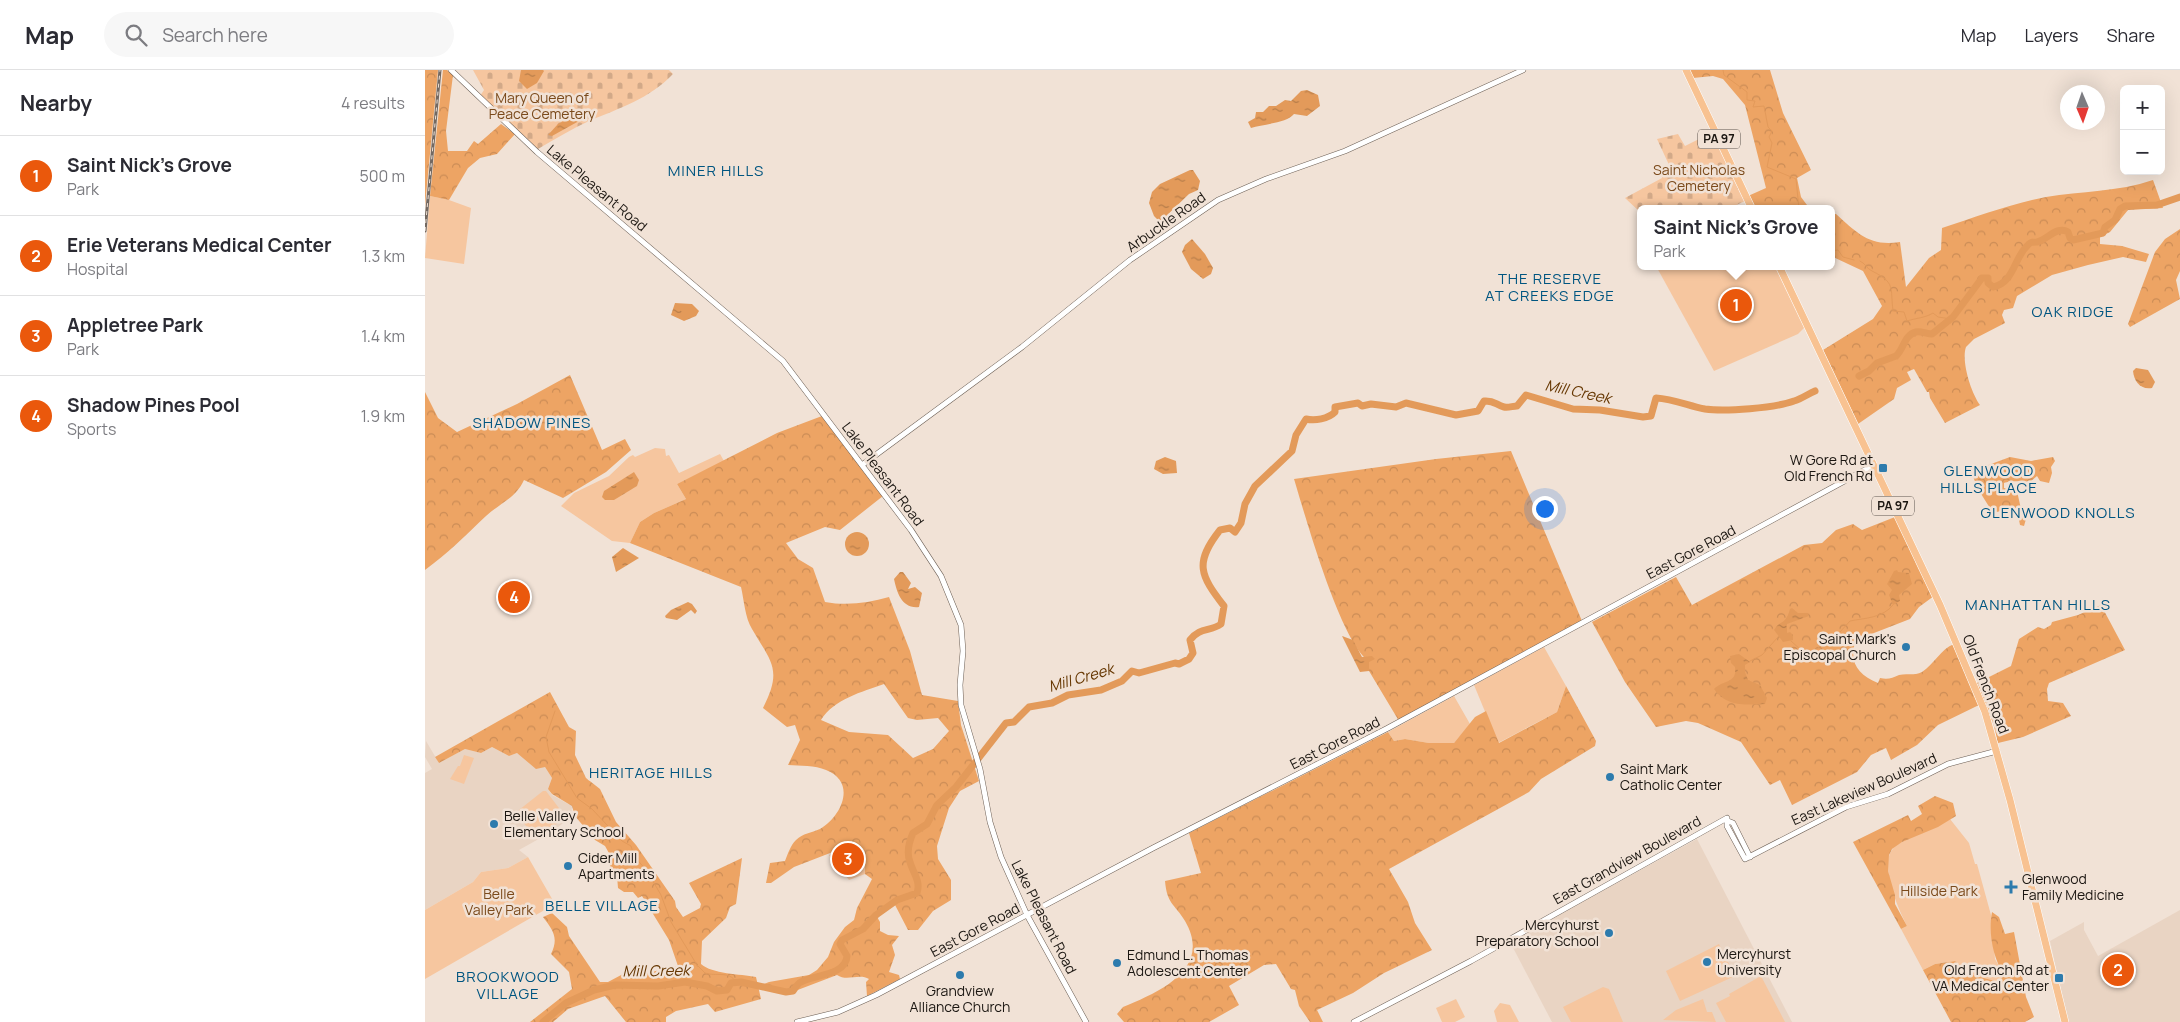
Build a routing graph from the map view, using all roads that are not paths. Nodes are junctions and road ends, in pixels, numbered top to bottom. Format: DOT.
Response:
graph roads {
  1 [pos="451,70"];
  2 [pos="1523,70"];
  3 [pos="1686,70"];
  4 [pos="1750,205"];
  5 [pos="1781,270"];
  6 [pos="863,465"];
  7 [pos="1874,465"];
  8 [pos="1997,751"];
  9 [pos="1727,820"];
  10 [pos="1027,915"];
  11 [pos="797,1022"];
  12 [pos="1086,1022"];
  13 [pos="1354,1022"];
  14 [pos="2065,1022"];
  1 -- 6 [label="street, Lake Pleasant Road"];
  2 -- 6 [label="street, Arbuckle Road"];
  3 -- 4 [label="main road, PA 97"];
  5 -- 7 [label="main road, Old French Road / PA 97"];
  6 -- 10 [label="street, Lake Pleasant Road"];
  7 -- 8 [label="main road, Old French Road / PA 97"];
  7 -- 10 [label="street, East Gore Road"];
  8 -- 9 [label="street, East Lakeview Boulevard"];
  8 -- 14 [label="main road, Old French Road / PA 97"];
  9 -- 13 [label="street, East Grandview Boulevard"];
  10 -- 11 [label="street, East Gore Road"];
  10 -- 12 [label="street, Lake Pleasant Road"];
}
